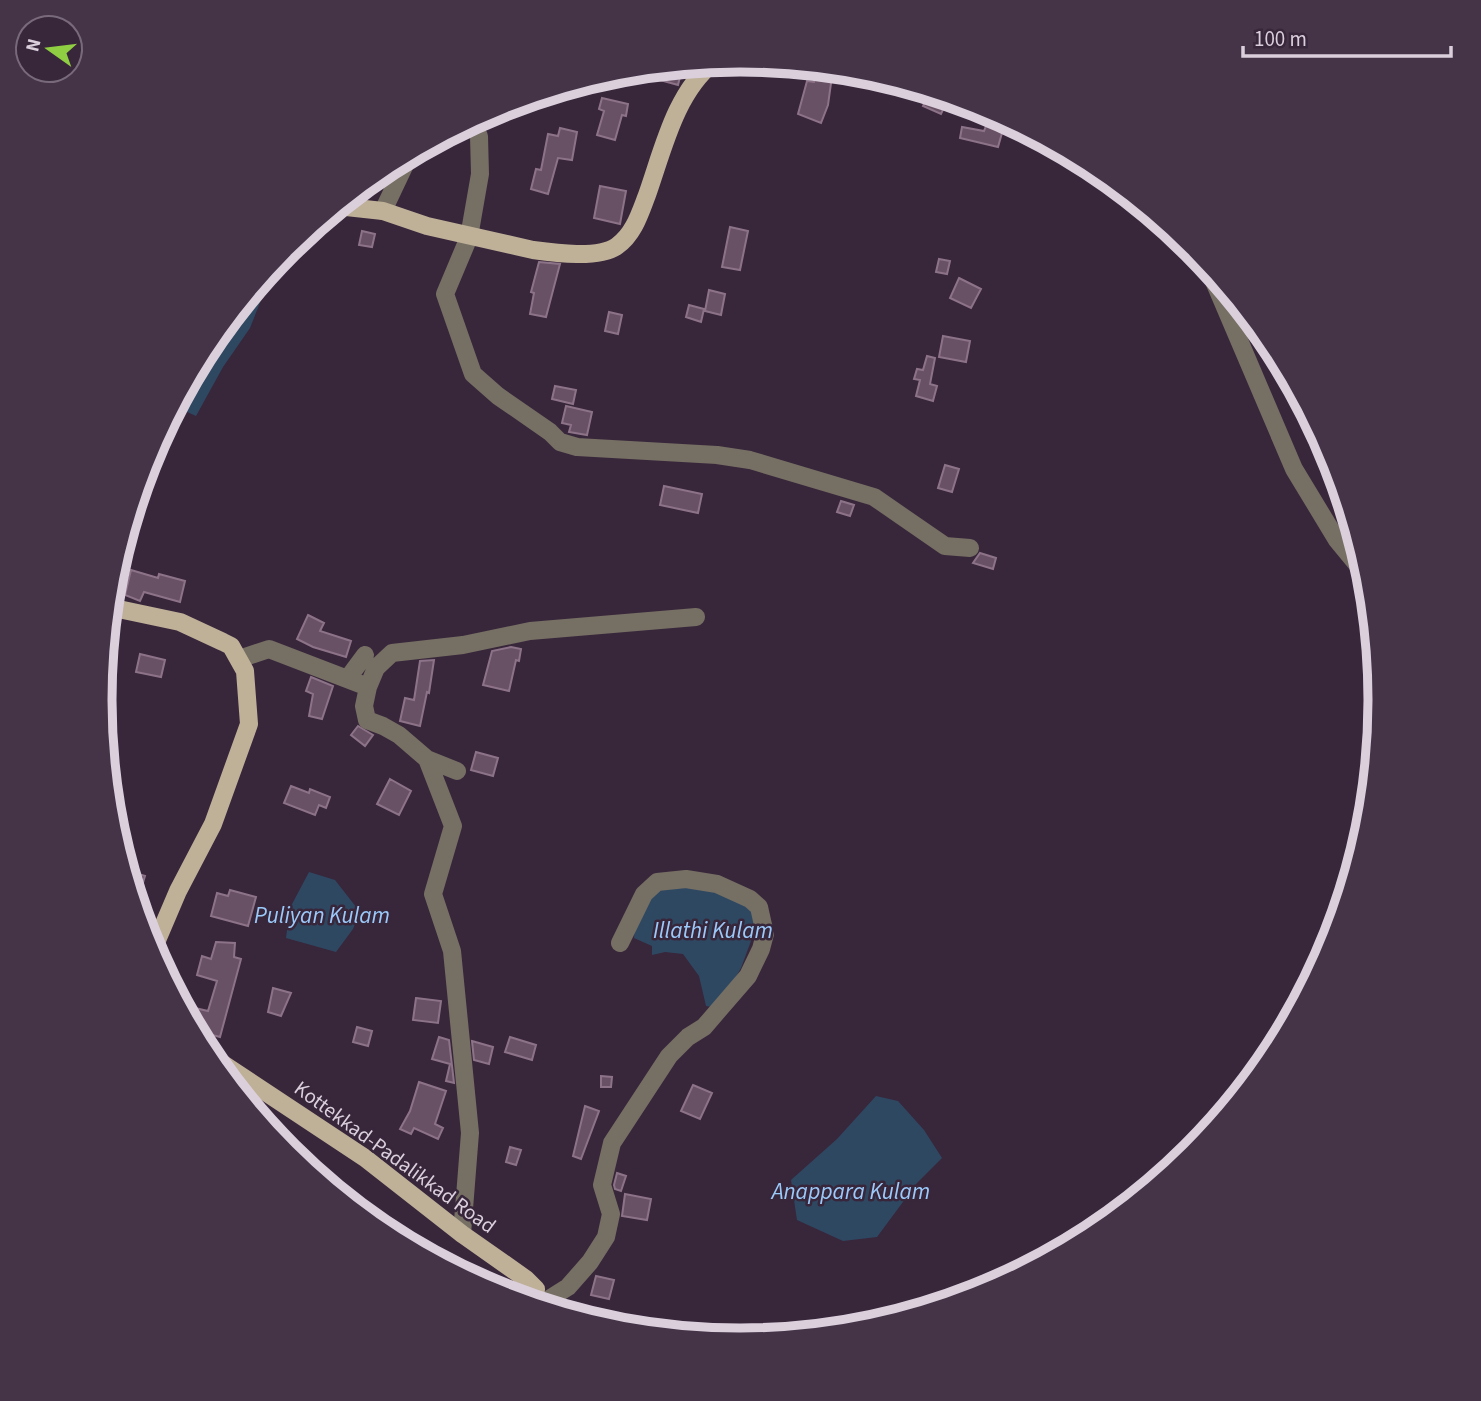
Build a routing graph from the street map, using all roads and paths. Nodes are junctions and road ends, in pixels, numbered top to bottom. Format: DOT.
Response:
graph roads {
  1 [pos="702,73"];
  2 [pos="479,136"];
  3 [pos="402,171"];
  4 [pos="351,208"];
  5 [pos="383,211"];
  6 [pos="469,237"];
  7 [pos="1219,294"];
  8 [pos="970,548"];
  9 [pos="1353,559"];
  10 [pos="119,609"];
  11 [pos="696,617"];
  12 [pos="365,655"];
  13 [pos="239,659"];
  14 [pos="348,678"];
  15 [pos="368,687"];
  16 [pos="427,759"];
  17 [pos="457,771"];
  18 [pos="159,937"];
  19 [pos="620,943"];
  20 [pos="233,1071"];
  21 [pos="462,1234"];
  22 [pos="536,1295"];
  23 [pos="547,1299"];
  1 -- 6 [label="main road"];
  2 -- 6 [label="street"];
  3 -- 5 [label="street"];
  4 -- 5 [label="main road"];
  5 -- 6 [label="main road"];
  6 -- 8 [label="street"];
  7 -- 9 [label="street"];
  10 -- 13 [label="main road"];
  11 -- 15 [label="street"];
  12 -- 14 [label="street"];
  13 -- 14 [label="street"];
  13 -- 18 [label="main road"];
  14 -- 15 [label="street"];
  15 -- 16 [label="street"];
  16 -- 17 [label="street"];
  16 -- 21 [label="street"];
  19 -- 23 [label="street"];
  20 -- 21 [label="main road, Kottekkad-Padalikkad Road"];
  21 -- 22 [label="main road, Kottekkad-Padalikkad Road"];
}
